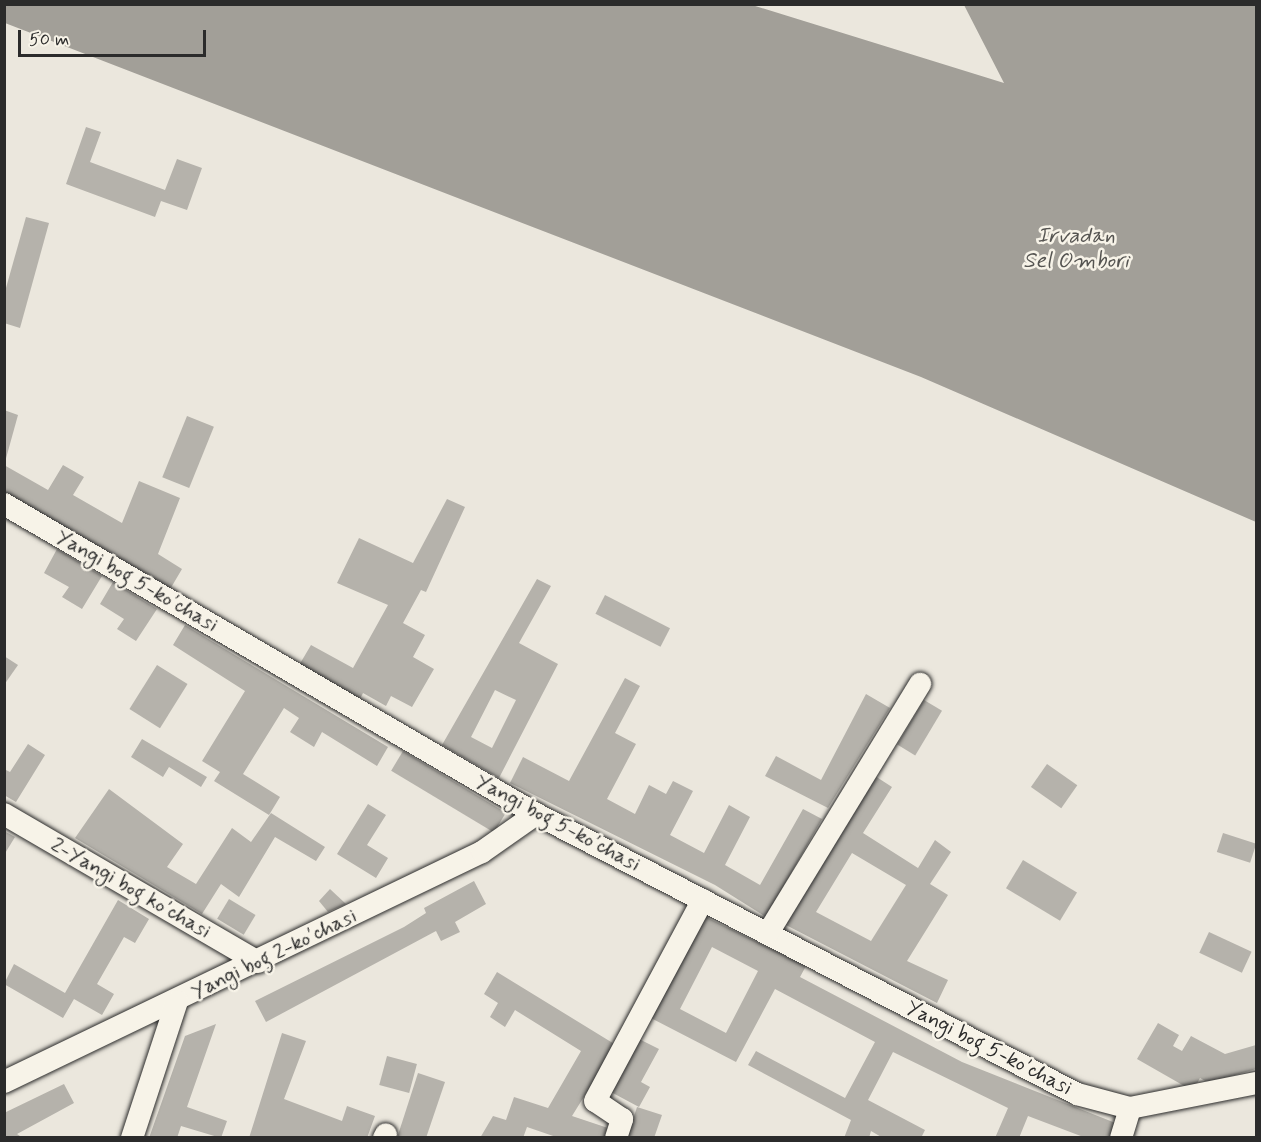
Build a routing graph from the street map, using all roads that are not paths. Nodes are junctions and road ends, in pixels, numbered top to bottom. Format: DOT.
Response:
graph roads {
  1 [pos="4,504"];
  2 [pos="920,684"];
  3 [pos="4,814"];
  4 [pos="536,814"];
  5 [pos="703,900"];
  6 [pos="768,933"];
  7 [pos="258,962"];
  8 [pos="177,1001"];
  9 [pos="4,1082"];
  10 [pos="1257,1083"];
  11 [pos="1130,1108"];
  12 [pos="132,1137"];
  13 [pos="616,1137"];
  14 [pos="1121,1137"];
  1 -- 4 [label="street, Yangi bog 5-koʼchasi"];
  2 -- 6 [label="street"];
  3 -- 7 [label="street, 2-Yangi bog koʼchasi"];
  4 -- 5 [label="street, Yangi bog 5-koʼchasi"];
  4 -- 7 [label="street, Yangi bog 2-koʼchasi"];
  5 -- 6 [label="street, Yangi bog 5-koʼchasi"];
  5 -- 13 [label="street"];
  6 -- 11 [label="street, Yangi bog 5-koʼchasi"];
  7 -- 8 [label="street, Yangi bog 2-koʼchasi"];
  8 -- 9 [label="street, Yangi bog 2-koʼchasi"];
  8 -- 12 [label="street"];
  10 -- 11 [label="street"];
  11 -- 14 [label="street"];
}
